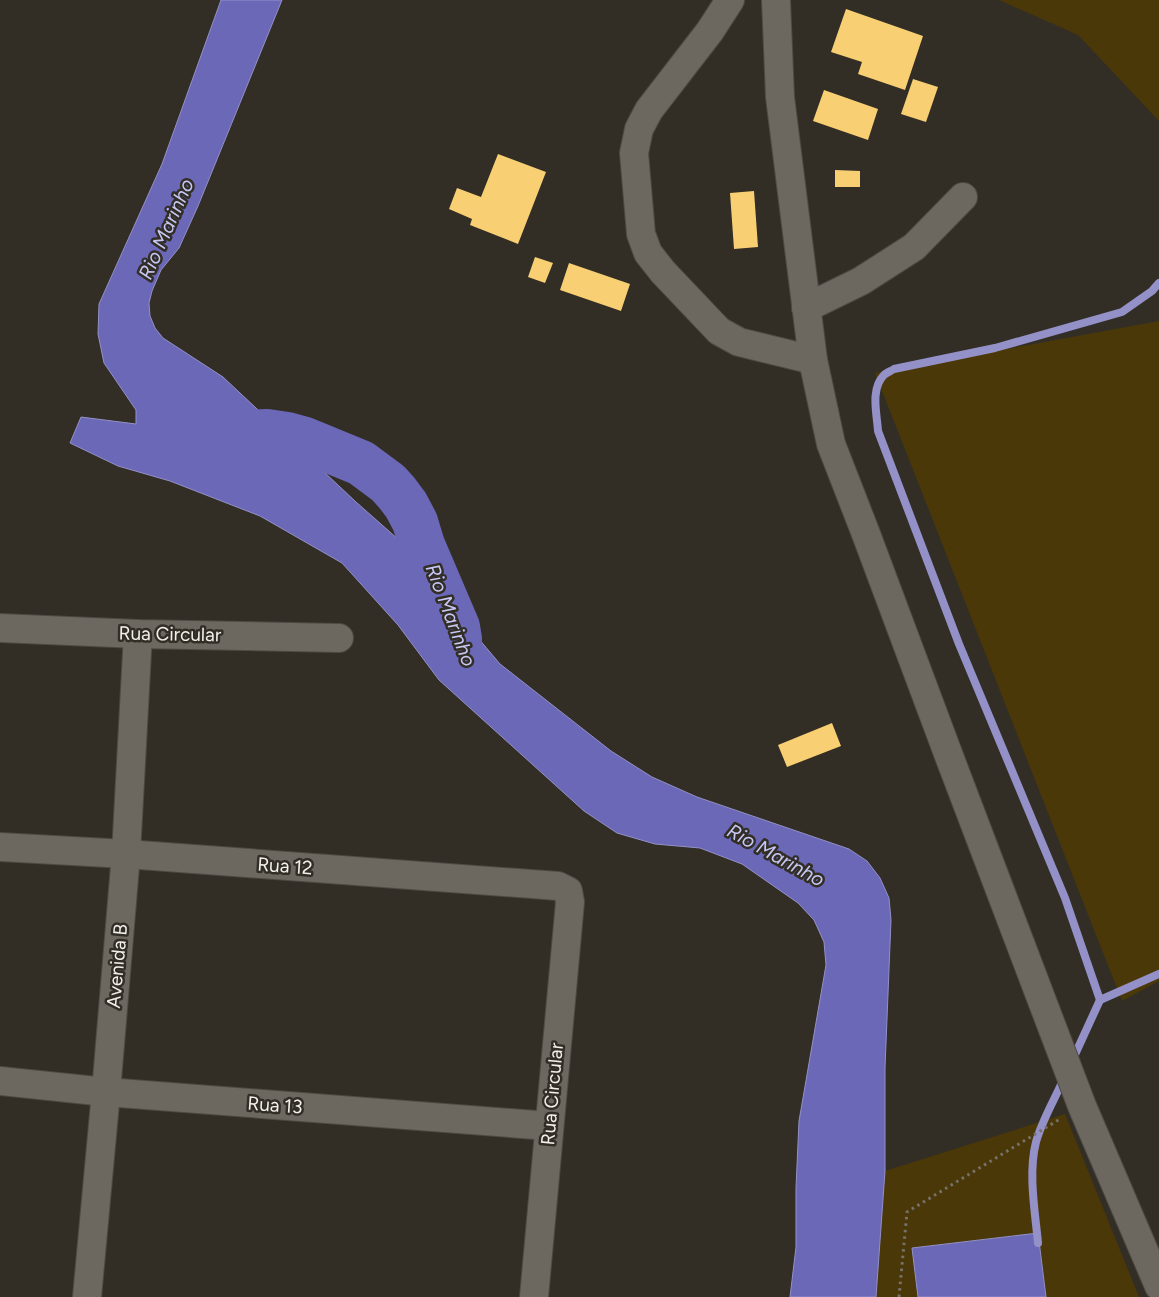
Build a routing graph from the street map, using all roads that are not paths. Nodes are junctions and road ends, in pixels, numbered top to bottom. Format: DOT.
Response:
graph roads {
  1 [pos="730,0"];
  2 [pos="776,0"];
  3 [pos="962,197"];
  4 [pos="806,308"];
  5 [pos="813,360"];
  6 [pos="0,628"];
  7 [pos="138,634"];
  8 [pos="339,638"];
  9 [pos="0,847"];
  10 [pos="126,854"];
  11 [pos="568,891"];
  12 [pos="0,1081"];
  13 [pos="106,1092"];
  14 [pos="549,1126"];
  15 [pos="1159,1286"];
  16 [pos="87,1297"];
  17 [pos="534,1297"];
  1 -- 5 [label="street"];
  2 -- 4 [label="street"];
  3 -- 4 [label="street"];
  4 -- 5 [label="street"];
  5 -- 15 [label="street"];
  6 -- 7 [label="street, Rua Circular"];
  7 -- 8 [label="street, Rua Circular"];
  7 -- 10 [label="street, Avenida B"];
  9 -- 10 [label="street, Rua 12"];
  10 -- 11 [label="street, Rua 12"];
  10 -- 13 [label="street, Avenida B"];
  11 -- 14 [label="street, Rua Circular"];
  12 -- 13 [label="street, Rua 13"];
  13 -- 14 [label="street, Rua 13"];
  13 -- 16 [label="street, Avenida B"];
  14 -- 17 [label="street, Rua Circular"];
}
